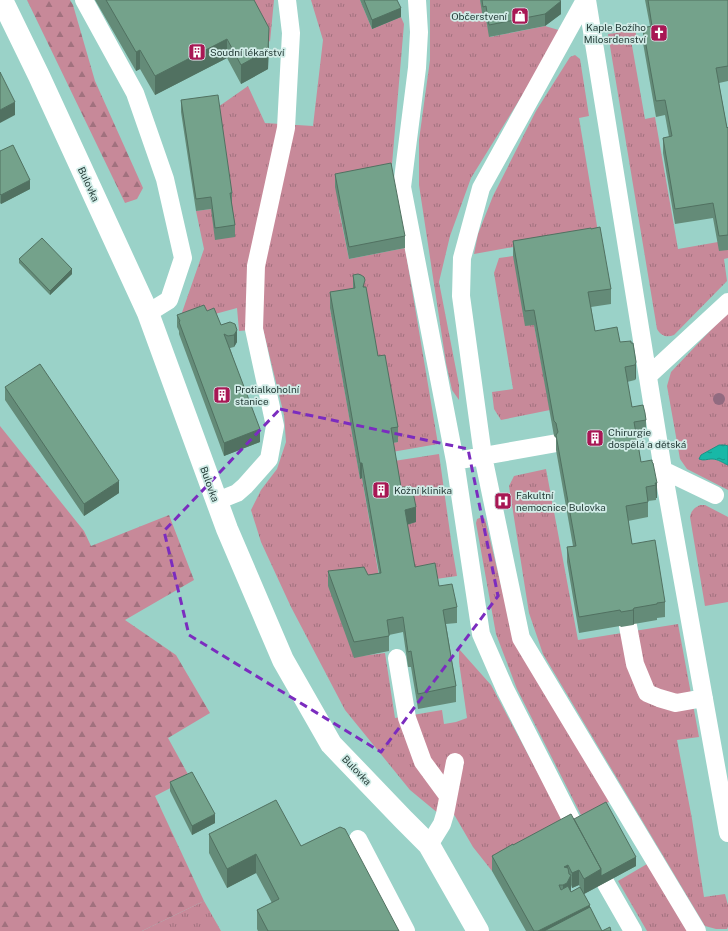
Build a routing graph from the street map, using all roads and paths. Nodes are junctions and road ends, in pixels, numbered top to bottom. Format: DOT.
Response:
graph roads {
  1 [pos="2,0"];
  2 [pos="84,0"];
  3 [pos="287,0"];
  4 [pos="417,0"];
  5 [pos="586,0"];
  6 [pos="728,302"];
  7 [pos="148,313"];
  8 [pos="648,376"];
  9 [pos="557,443"];
  10 [pos="483,456"];
  11 [pos="455,461"];
  12 [pos="663,470"];
  13 [pos="715,495"];
  14 [pos="217,501"];
  15 [pos="628,626"];
  16 [pos="397,658"];
  17 [pos="704,698"];
  18 [pos="455,762"];
  19 [pos="448,796"];
  20 [pos="575,827"];
  21 [pos="728,833"];
  22 [pos="358,838"];
  23 [pos="429,845"];
  24 [pos="605,882"];
  25 [pos="406,931"];
  26 [pos="478,931"];
  27 [pos="633,931"];
  28 [pos="697,931"];
  1 -- 7 [label="street, Bulovka"];
  2 -- 7 [label="lane"];
  3 -- 14 [label="lane"];
  4 -- 11 [label="lane"];
  5 -- 8 [label="lane"];
  5 -- 10 [label="lane"];
  6 -- 8 [label="lane"];
  7 -- 14 [label="street, Bulovka"];
  8 -- 12 [label="lane"];
  9 -- 10 [label="lane"];
  10 -- 11 [label="lane"];
  10 -- 28 [label="lane"];
  11 -- 20 [label="lane"];
  12 -- 13 [label="lane"];
  12 -- 17 [label="lane"];
  14 -- 23 [label="street, Bulovka"];
  15 -- 17 [label="lane"];
  16 -- 19 [label="lane"];
  17 -- 21 [label="lane"];
  18 -- 19 [label="lane"];
  19 -- 23 [label="lane"];
  22 -- 25 [label="lane"];
  23 -- 26 [label="street, Bulovka"];
  24 -- 27 [label="lane"];
}
